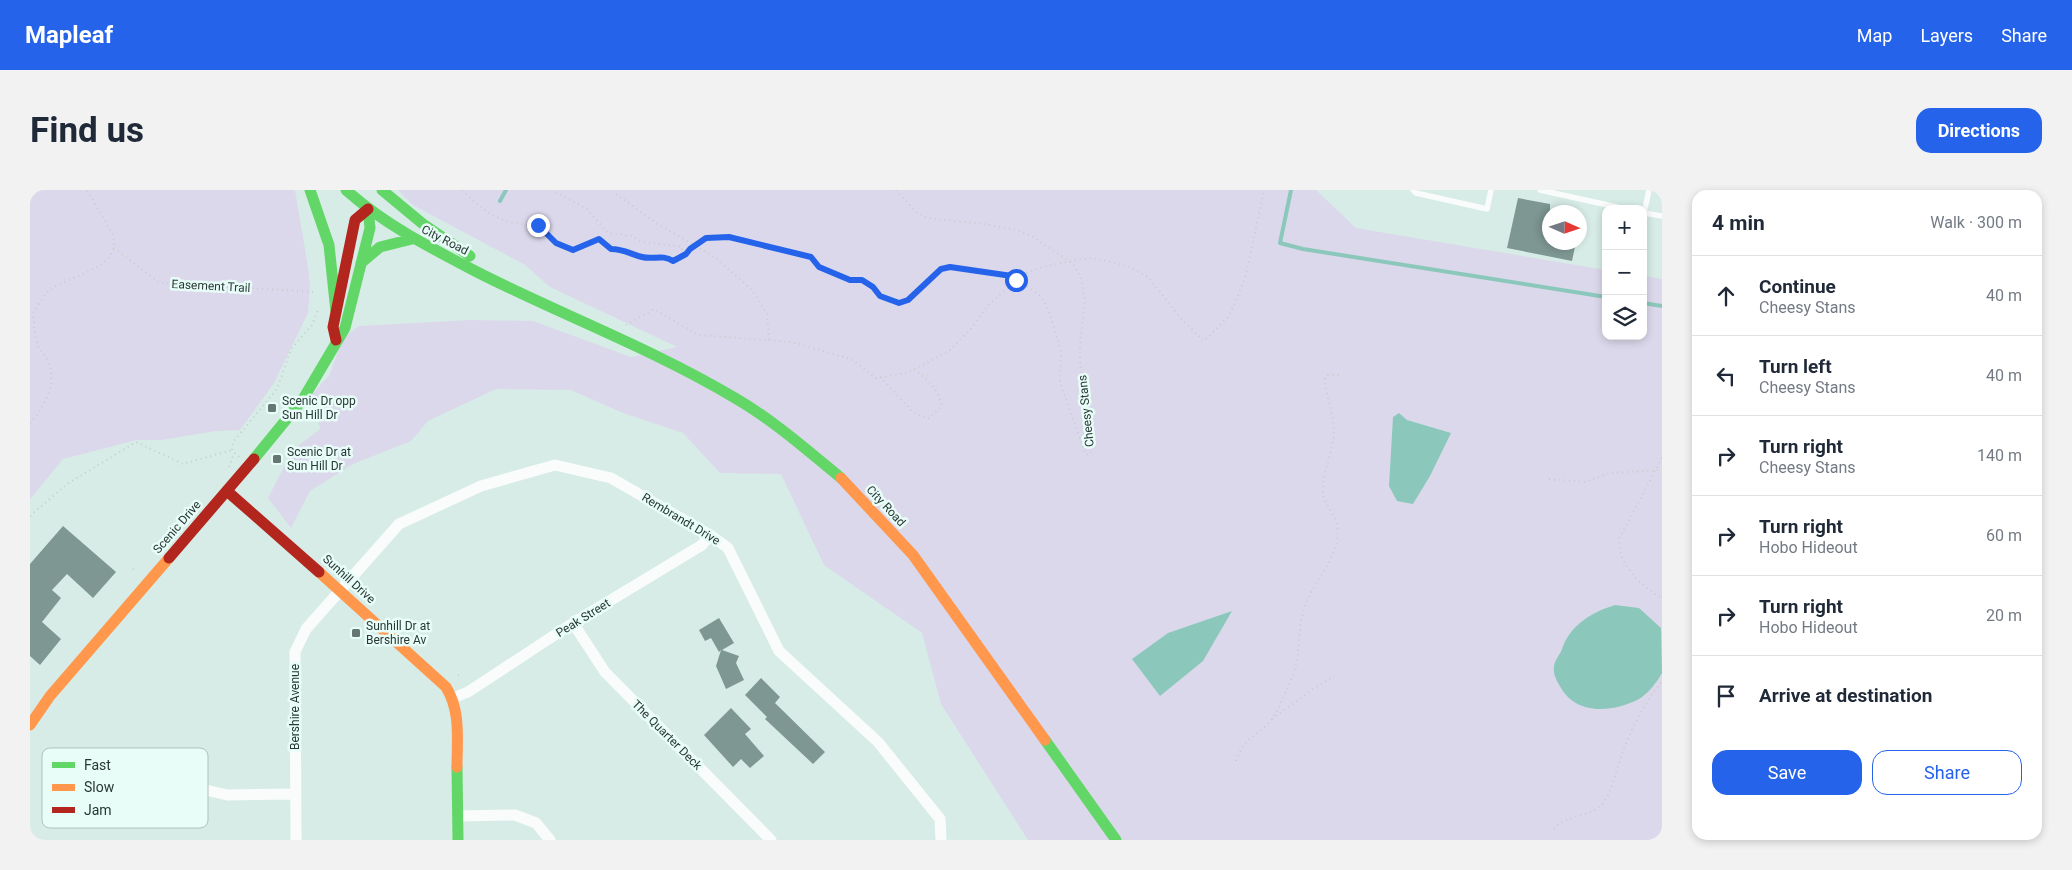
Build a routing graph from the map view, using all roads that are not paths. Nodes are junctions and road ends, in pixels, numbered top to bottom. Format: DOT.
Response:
graph roads {
  1 [pos="310,190"];
  2 [pos="346,190"];
  3 [pos="365,190"];
  4 [pos="382,190"];
  5 [pos="1414,190"];
  6 [pos="1491,190"];
  7 [pos="1540,190"];
  8 [pos="1649,190"];
  9 [pos="1608,205"];
  10 [pos="1646,205"];
  11 [pos="368,209"];
  12 [pos="1647,213"];
  13 [pos="1662,216"];
  14 [pos="423,224"];
  15 [pos="412,239"];
  16 [pos="361,263"];
  17 [pos="538,303"];
  18 [pos="336,312"];
  19 [pos="336,340"];
  20 [pos="227,491"];
  21 [pos="710,535"];
  22 [pos="340,590"];
  23 [pos="573,623"];
  24 [pos="453,698"];
  25 [pos="30,725"];
  26 [pos="208,790"];
  27 [pos="295,794"];
  28 [pos="458,816"];
  29 [pos="296,840"];
  30 [pos="458,840"];
  31 [pos="550,840"];
  32 [pos="770,840"];
  33 [pos="941,840"];
  34 [pos="1116,840"];
  1 -- 18 [label="main road"];
  2 -- 11 [label="main road, City Road"];
  3 -- 11 [label="main road"];
  4 -- 14 [label="main road, City Road"];
  5 -- 6 [label="lane"];
  7 -- 9 [label="lane"];
  8 -- 10 [label="lane"];
  11 -- 14 [label="main road"];
  11 -- 15 [label="main road, City Road"];
  11 -- 16 [label="main road, Scenic Drive"];
  11 -- 18 [label="main road, Scenic Drive"];
  12 -- 13 [label="lane"];
  14 -- 17 [label="main road, City Road"];
  15 -- 16 [label="main road"];
  15 -- 17 [label="main road, City Road"];
  16 -- 19 [label="main road, Scenic Drive"];
  17 -- 34 [label="main road, City Road"];
  18 -- 19 [label="main road, Scenic Drive"];
  19 -- 20 [label="main road, Scenic Drive"];
  20 -- 22 [label="main road, Sunhill Drive"];
  20 -- 25 [label="main road, Scenic Drive"];
  21 -- 22 [label="street, Rembrandt Drive"];
  21 -- 23 [label="street, Peak Street"];
  21 -- 33 [label="street, Rembrandt Drive"];
  22 -- 24 [label="main road, Sunhill Drive"];
  22 -- 27 [label="street, Bershire Avenue"];
  23 -- 24 [label="street, Peak Street"];
  23 -- 32 [label="street, The Quarter Deck"];
  24 -- 28 [label="main road"];
  26 -- 27 [label="street"];
  27 -- 29 [label="street, Bershire Avenue"];
  28 -- 30 [label="main road"];
  28 -- 31 [label="street"];
}
